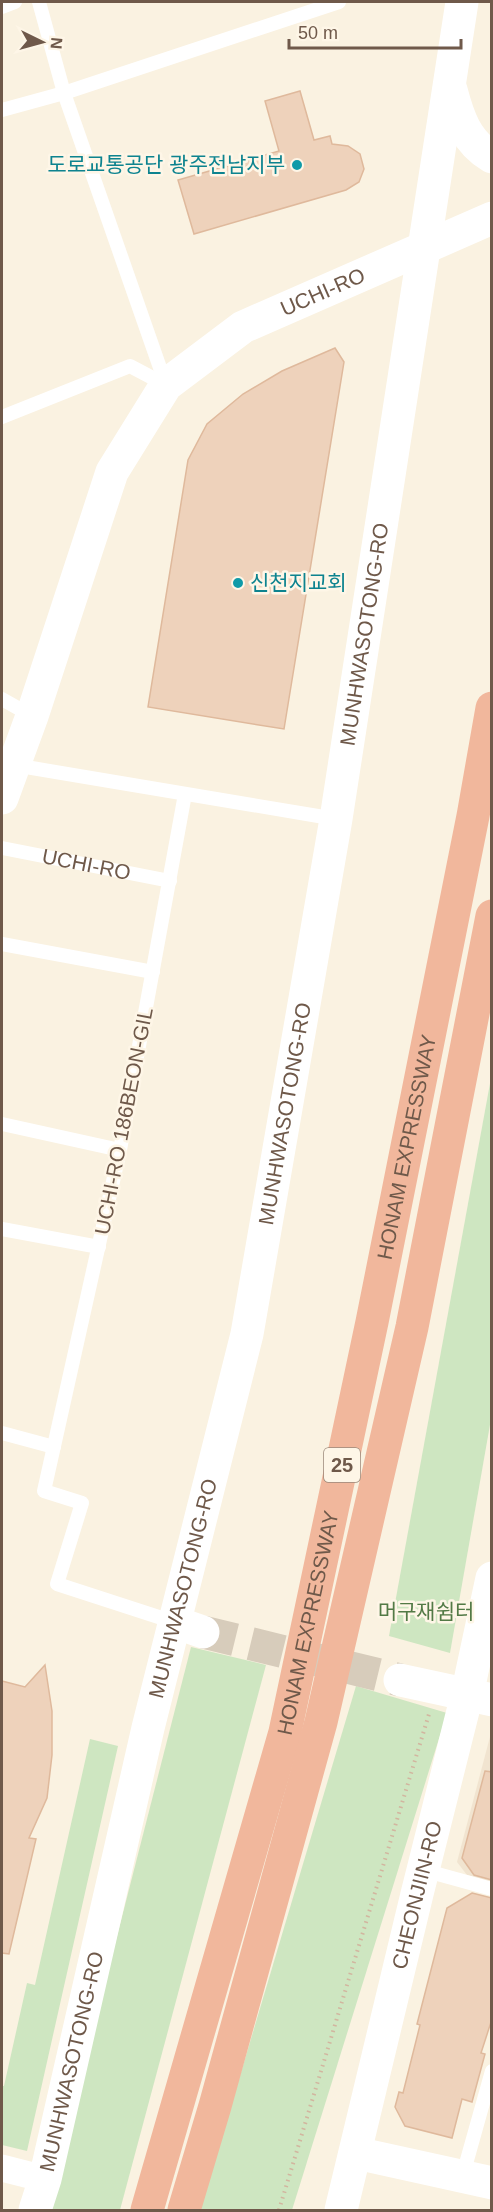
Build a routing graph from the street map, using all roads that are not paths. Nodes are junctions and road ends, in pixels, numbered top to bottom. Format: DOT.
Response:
graph roads {
  1 [pos="15,2"];
  2 [pos="39,2"];
  3 [pos="292,2"];
  4 [pos="339,2"];
  5 [pos="462,2"];
  6 [pos="2,7"];
  7 [pos="297,16"];
  8 [pos="449,85"];
  9 [pos="64,93"];
  10 [pos="2,110"];
  11 [pos="492,157"];
  12 [pos="492,218"];
  13 [pos="425,248"];
  14 [pos="166,385"];
  15 [pos="2,417"];
  16 [pos="2,699"];
  17 [pos="492,708"];
  18 [pos="32,716"];
  19 [pos="14,765"];
  20 [pos="185,794"];
  21 [pos="2,798"];
  22 [pos="336,819"];
  23 [pos="2,848"];
  24 [pos="170,881"];
  25 [pos="492,916"];
  26 [pos="2,944"];
  27 [pos="153,972"];
  28 [pos="2,1124"];
  29 [pos="120,1150"];
  30 [pos="2,1229"];
  31 [pos="99,1247"];
  32 [pos="2,1433"];
  33 [pos="54,1447"];
  34 [pos="492,1578"];
  35 [pos="188,1627"];
  36 [pos="400,1680"];
  37 [pos="465,1695"];
  38 [pos="423,1870"];
  39 [pos="492,1889"];
  40 [pos="492,2071"];
  41 [pos="356,2153"];
  42 [pos="2,2168"];
  43 [pos="45,2179"];
  44 [pos="477,2180"];
  45 [pos="35,2211"];
  46 [pos="147,2211"];
  47 [pos="184,2211"];
  48 [pos="341,2211"];
  1 -- 6 [label="lane"];
  2 -- 9 [label="lane"];
  3 -- 7 [label="lane"];
  4 -- 7 [label="lane"];
  5 -- 8 [label="street, MUNHWASOTONG-RO"];
  7 -- 9 [label="lane"];
  8 -- 11 [label="street"];
  8 -- 13 [label="street, MUNHWASOTONG-RO"];
  9 -- 10 [label="lane"];
  9 -- 14 [label="lane"];
  12 -- 13 [label="street, UCHI-RO"];
  13 -- 14 [label="street, UCHI-RO"];
  13 -- 22 [label="street, MUNHWASOTONG-RO"];
  14 -- 15 [label="lane"];
  14 -- 18 [label="street, UCHI-RO"];
  16 -- 18 [label="lane"];
  17 -- 46 [label="highway, HONAM EXPRESSWAY / 25"];
  18 -- 19 [label="street, UCHI-RO"];
  19 -- 20 [label="lane"];
  19 -- 21 [label="street, UCHI-RO"];
  20 -- 22 [label="lane"];
  20 -- 24 [label="lane, UCHI-RO 186BEON-GIL"];
  22 -- 35 [label="street, MUNHWASOTONG-RO"];
  23 -- 24 [label="lane, UCHI-RO"];
  24 -- 27 [label="lane, UCHI-RO 186BEON-GIL"];
  25 -- 47 [label="highway, HONAM EXPRESSWAY / 25"];
  26 -- 27 [label="lane"];
  27 -- 29 [label="lane, UCHI-RO 186BEON-GIL"];
  28 -- 29 [label="lane"];
  29 -- 31 [label="lane, UCHI-RO 186BEON-GIL"];
  30 -- 31 [label="lane"];
  31 -- 33 [label="lane, UCHI-RO 186BEON-GIL"];
  32 -- 33 [label="lane"];
  33 -- 35 [label="lane, UCHI-RO 186BEON-GIL"];
  34 -- 37 [label="street, CHEONJIIN-RO"];
  35 -- 43 [label="street, MUNHWASOTONG-RO"];
  36 -- 37 [label="street"];
  37 -- 38 [label="street, CHEONJIIN-RO"];
  38 -- 39 [label="lane"];
  38 -- 41 [label="street, CHEONJIIN-RO"];
  40 -- 44 [label="lane"];
  41 -- 44 [label="street"];
  41 -- 48 [label="street, CHEONJIIN-RO"];
  42 -- 43 [label="street"];
  43 -- 45 [label="street, MUNHWASOTONG-RO"];
}
